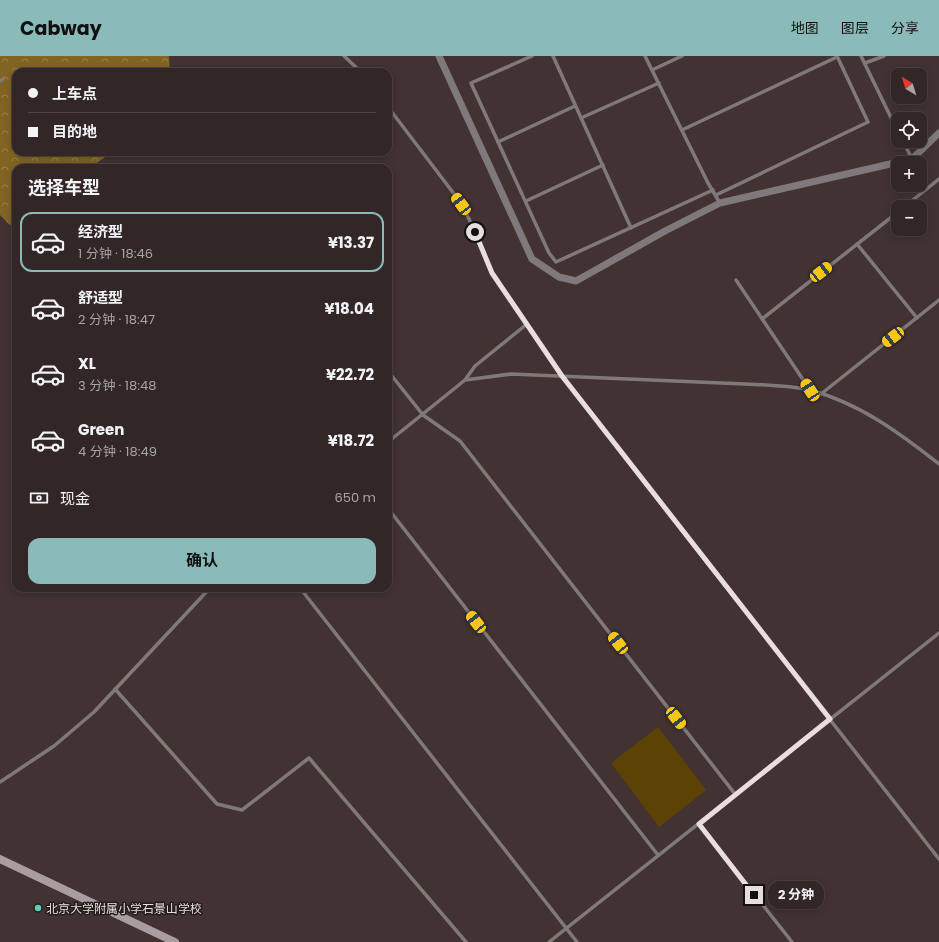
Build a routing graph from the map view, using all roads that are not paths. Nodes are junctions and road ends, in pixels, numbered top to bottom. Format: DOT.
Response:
graph roads {
  1 [pos="344,56"];
  2 [pos="440,56"];
  3 [pos="532,56"];
  4 [pos="558,56"];
  5 [pos="645,56"];
  6 [pos="682,56"];
  7 [pos="861,56"];
  8 [pos="884,56"];
  9 [pos="553,57"];
  10 [pos="837,57"];
  11 [pos="865,63"];
  12 [pos="357,68"];
  13 [pos="652,70"];
  14 [pos="659,83"];
  15 [pos="575,106"];
  16 [pos="392,112"];
  17 [pos="891,117"];
  18 [pos="581,118"];
  19 [pos="682,130"];
  20 [pos="939,132"];
  21 [pos="498,142"];
  22 [pos="916,156"];
  23 [pos="603,165"];
  24 [pos="891,165"];
  25 [pos="939,179"];
  26 [pos="713,190"];
  27 [pos="716,195"];
  28 [pos="913,200"];
  29 [pos="526,201"];
  30 [pos="720,203"];
  31 [pos="891,217"];
  32 [pos="631,228"];
  33 [pos="857,244"];
  34 [pos="736,280"];
  35 [pos="939,300"];
  36 [pos="917,318"];
  37 [pos="762,320"];
  38 [pos="527,324"];
  39 [pos="392,376"];
  40 [pos="562,376"];
  41 [pos="464,380"];
  42 [pos="810,390"];
  43 [pos="821,394"];
  44 [pos="423,415"];
  45 [pos="392,439"];
  46 [pos="939,464"];
  47 [pos="392,514"];
  48 [pos="206,592"];
  49 [pos="303,592"];
  50 [pos="939,633"];
  51 [pos="115,689"];
  52 [pos="830,719"];
  53 [pos="0,776"];
  54 [pos="5,779"];
  55 [pos="0,782"];
  56 [pos="735,794"];
  57 [pos="699,824"];
  58 [pos="658,855"];
  59 [pos="0,859"];
  60 [pos="939,859"];
  61 [pos="566,928"];
  62 [pos="175,942"];
  63 [pos="466,942"];
  64 [pos="549,942"];
  65 [pos="577,942"];
  66 [pos="792,942"];
  1 -- 12 [label="lane"];
  2 -- 30 [label="street"];
  3 -- 21 [label="lane"];
  4 -- 9 [label="lane"];
  5 -- 13 [label="lane"];
  6 -- 13 [label="lane"];
  7 -- 11 [label="lane"];
  8 -- 11 [label="lane"];
  9 -- 15 [label="lane"];
  10 -- 19 [label="lane"];
  10 -- 27 [label="lane"];
  11 -- 17 [label="lane"];
  13 -- 14 [label="lane"];
  14 -- 18 [label="lane"];
  14 -- 19 [label="lane"];
  15 -- 18 [label="lane"];
  15 -- 21 [label="lane"];
  16 -- 38 [label="lane"];
  18 -- 23 [label="lane"];
  19 -- 26 [label="lane"];
  20 -- 22 [label="street"];
  21 -- 29 [label="lane"];
  23 -- 29 [label="lane"];
  23 -- 32 [label="lane"];
  24 -- 30 [label="street"];
  25 -- 28 [label="lane"];
  26 -- 27 [label="lane"];
  26 -- 32 [label="lane"];
  27 -- 30 [label="lane"];
  29 -- 32 [label="lane"];
  31 -- 33 [label="lane"];
  33 -- 36 [label="lane"];
  33 -- 37 [label="lane"];
  34 -- 37 [label="lane"];
  35 -- 36 [label="lane"];
  36 -- 43 [label="lane"];
  37 -- 42 [label="lane"];
  38 -- 40 [label="lane"];
  38 -- 41 [label="lane"];
  39 -- 44 [label="lane"];
  40 -- 41 [label="lane"];
  40 -- 42 [label="lane"];
  40 -- 52 [label="lane"];
  41 -- 44 [label="lane"];
  42 -- 43 [label="lane"];
  43 -- 46 [label="lane"];
  44 -- 45 [label="lane"];
  44 -- 56 [label="lane"];
  47 -- 58 [label="lane"];
  48 -- 51 [label="lane"];
  49 -- 61 [label="lane"];
  50 -- 52 [label="lane"];
  51 -- 54 [label="lane"];
  51 -- 63 [label="lane"];
  52 -- 56 [label="lane"];
  52 -- 60 [label="lane"];
  53 -- 54 [label="lane"];
  54 -- 55 [label="lane"];
  56 -- 57 [label="lane"];
  57 -- 58 [label="lane"];
  57 -- 66 [label="lane"];
  58 -- 61 [label="lane"];
  59 -- 62 [label="street"];
  61 -- 64 [label="lane"];
  61 -- 65 [label="lane"];
}
